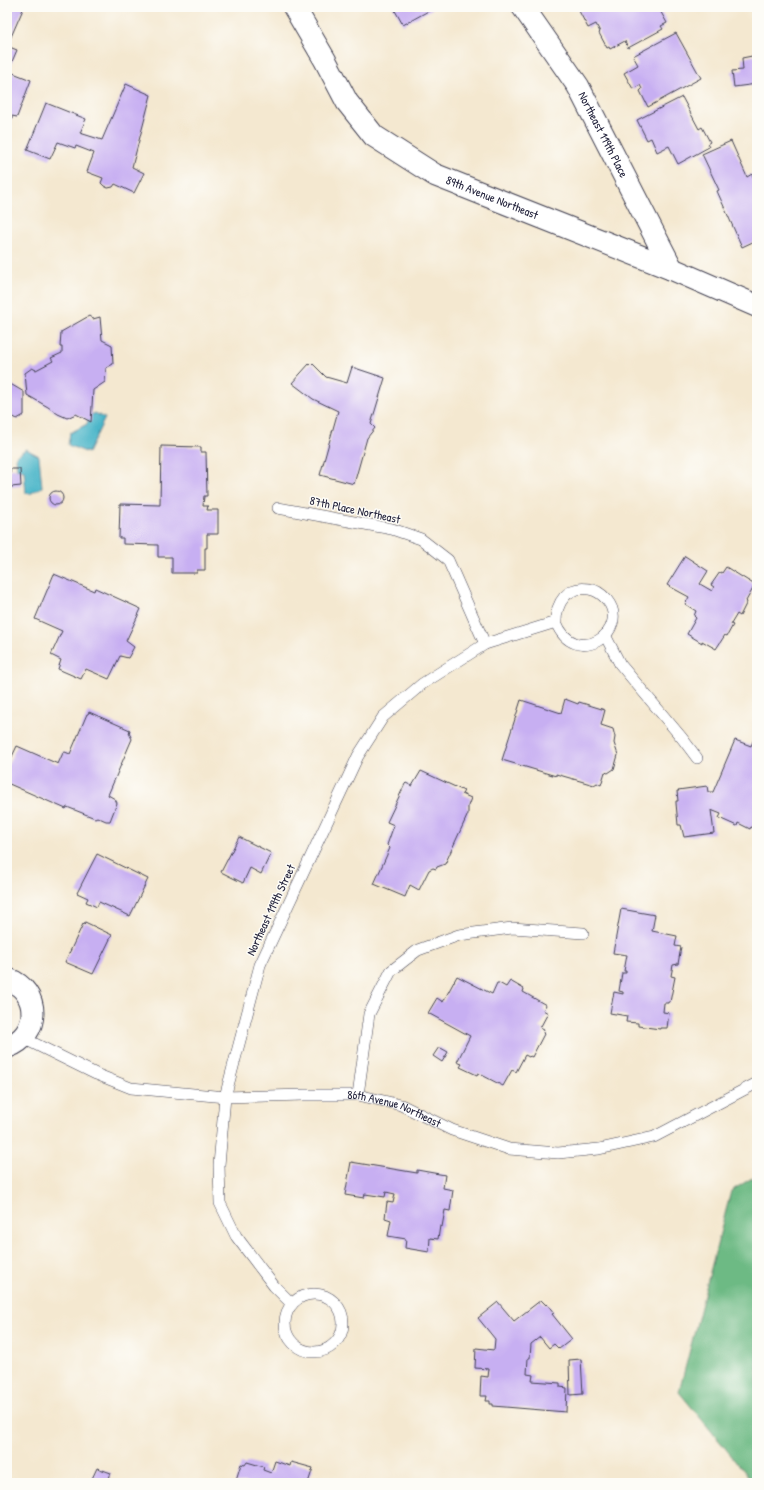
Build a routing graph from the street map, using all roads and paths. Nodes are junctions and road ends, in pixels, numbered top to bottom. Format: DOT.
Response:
graph roads {
  1 [pos="294,7"];
  2 [pos="523,7"];
  3 [pos="672,268"];
  4 [pos="757,306"];
  5 [pos="278,508"];
  6 [pos="556,622"];
  7 [pos="605,635"];
  8 [pos="485,644"];
  9 [pos="696,758"];
  10 [pos="583,933"];
  11 [pos="7,979"];
  12 [pos="15,1043"];
  13 [pos="757,1083"];
  14 [pos="358,1095"];
  15 [pos="225,1097"];
  16 [pos="292,1304"];
  1 -- 3 [label="street, 89th Avenue Northeast"];
  2 -- 3 [label="street, Northeast 119th Place"];
  3 -- 4 [label="street, 89th Avenue Northeast"];
  5 -- 8 [label="lane, 87th Place Northeast"];
  6 -- 7 [label="lane"];
  6 -- 7 [label="lane"];
  6 -- 8 [label="lane, Northeast 119th Street"];
  7 -- 9 [label="lane"];
  8 -- 15 [label="lane, Northeast 119th Street"];
  10 -- 14 [label="lane"];
  11 -- 12 [label="street, 86th Avenue Northeast"];
  12 -- 15 [label="lane, 86th Avenue Northeast"];
  13 -- 14 [label="lane, 86th Avenue Northeast"];
  14 -- 15 [label="lane, 86th Avenue Northeast"];
  15 -- 16 [label="lane, Northeast 119th Street"];
  16 -- 16 [label="lane"];
}
